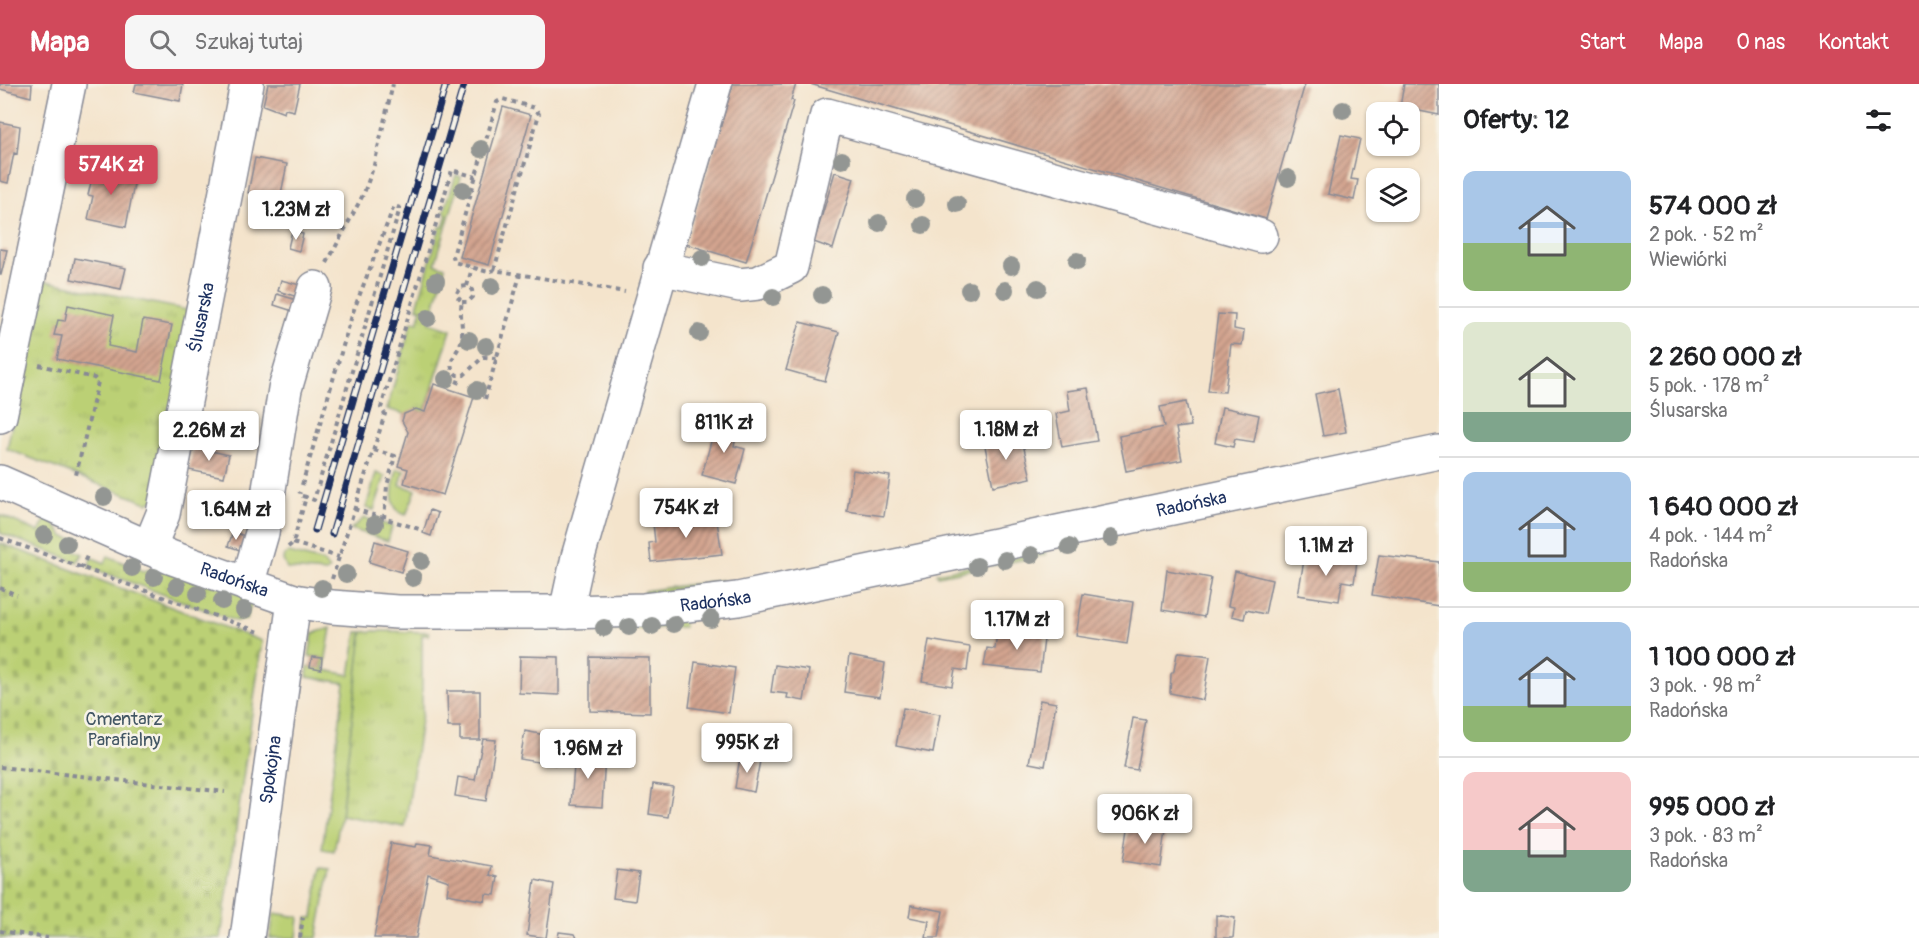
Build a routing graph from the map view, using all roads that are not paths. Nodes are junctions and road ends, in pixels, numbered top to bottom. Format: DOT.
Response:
graph roads {
  1 [pos="69,84"];
  2 [pos="247,84"];
  3 [pos="715,84"];
  4 [pos="1261,236"];
  5 [pos="656,283"];
  6 [pos="315,288"];
  7 [pos="0,416"];
  8 [pos="1439,452"];
  9 [pos="0,482"];
  10 [pos="149,549"];
  11 [pos="247,585"];
  12 [pos="294,601"];
  13 [pos="566,612"];
  14 [pos="247,938"];
  1 -- 7 [label="street"];
  2 -- 10 [label="street, Ślusarska"];
  3 -- 5 [label="street"];
  4 -- 5 [label="street"];
  5 -- 13 [label="street"];
  6 -- 11 [label="street"];
  8 -- 13 [label="street, Radońska"];
  9 -- 10 [label="street, Radońska"];
  10 -- 11 [label="street, Radońska"];
  11 -- 12 [label="street, Radońska"];
  12 -- 13 [label="street, Radońska"];
  12 -- 14 [label="street, Spokojna"];
}
